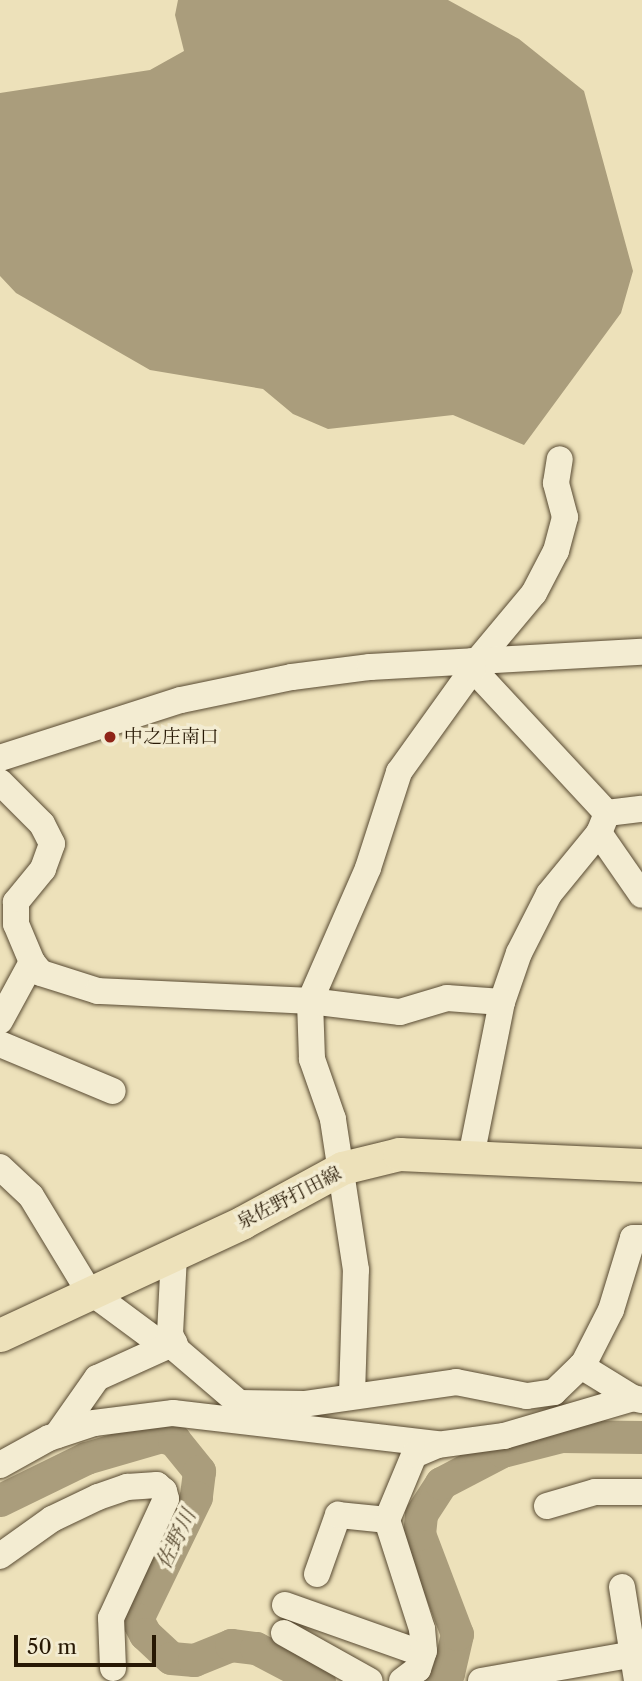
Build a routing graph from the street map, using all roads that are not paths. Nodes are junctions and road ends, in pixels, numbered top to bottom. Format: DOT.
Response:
graph roads {
  1 [pos="560,459"];
  2 [pos="642,652"];
  3 [pos="474,663"];
  4 [pos="0,758"];
  5 [pos="0,782"];
  6 [pos="642,809"];
  7 [pos="603,822"];
  8 [pos="642,895"];
  9 [pos="32,962"];
  10 [pos="310,1001"];
  11 [pos="502,1002"];
  12 [pos="0,1021"];
  13 [pos="0,1044"];
  14 [pos="113,1091"];
  15 [pos="471,1157"];
  16 [pos="642,1165"];
  17 [pos="0,1167"];
  18 [pos="342,1168"];
  19 [pos="642,1238"];
  20 [pos="174,1255"];
  21 [pos="88,1290"];
  22 [pos="0,1335"];
  23 [pos="169,1345"];
  24 [pos="581,1366"];
  25 [pos="352,1395"];
  26 [pos="637,1399"];
  27 [pos="236,1411"];
  28 [pos="57,1435"];
  29 [pos="437,1444"];
  30 [pos="0,1465"];
  31 [pos="642,1492"];
  32 [pos="547,1506"];
  33 [pos="387,1520"];
  34 [pos="0,1556"];
  35 [pos="317,1574"];
  36 [pos="622,1587"];
  37 [pos="285,1605"];
  38 [pos="636,1617"];
  39 [pos="333,1622"];
  40 [pos="284,1633"];
  41 [pos="423,1654"];
  42 [pos="634,1654"];
  43 [pos="323,1655"];
  44 [pos="113,1668"];
  45 [pos="370,1681"];
  46 [pos="402,1681"];
  47 [pos="481,1681"];
  48 [pos="637,1681"];
  1 -- 3 [label="street"];
  2 -- 3 [label="street"];
  3 -- 4 [label="street"];
  3 -- 7 [label="street"];
  3 -- 10 [label="street"];
  5 -- 9 [label="street"];
  6 -- 7 [label="street"];
  7 -- 8 [label="street"];
  7 -- 11 [label="street"];
  9 -- 10 [label="street"];
  9 -- 12 [label="street"];
  10 -- 11 [label="street"];
  10 -- 18 [label="street"];
  11 -- 15 [label="street"];
  13 -- 14 [label="street"];
  15 -- 16 [label="main road, 泉佐野打田線"];
  15 -- 18 [label="main road, 泉佐野打田線"];
  17 -- 21 [label="street"];
  18 -- 20 [label="main road, 泉佐野打田線"];
  18 -- 25 [label="street"];
  19 -- 24 [label="street"];
  20 -- 21 [label="main road, 泉佐野打田線"];
  20 -- 23 [label="street"];
  21 -- 22 [label="main road, 泉佐野打田線"];
  21 -- 23 [label="street"];
  23 -- 27 [label="street"];
  23 -- 28 [label="street"];
  24 -- 25 [label="street"];
  24 -- 26 [label="street"];
  25 -- 27 [label="street"];
  26 -- 29 [label="street"];
  27 -- 28 [label="street"];
  27 -- 29 [label="street"];
  28 -- 30 [label="street"];
  29 -- 33 [label="street"];
  31 -- 32 [label="street"];
  33 -- 35 [label="street"];
  33 -- 41 [label="street"];
  34 -- 44 [label="street"];
  36 -- 38 [label="street"];
  37 -- 39 [label="street"];
  38 -- 42 [label="street"];
  39 -- 41 [label="street"];
  39 -- 43 [label="street"];
  40 -- 43 [label="street"];
  41 -- 46 [label="street"];
  42 -- 47 [label="street"];
  42 -- 48 [label="street"];
  43 -- 45 [label="street"];
}
